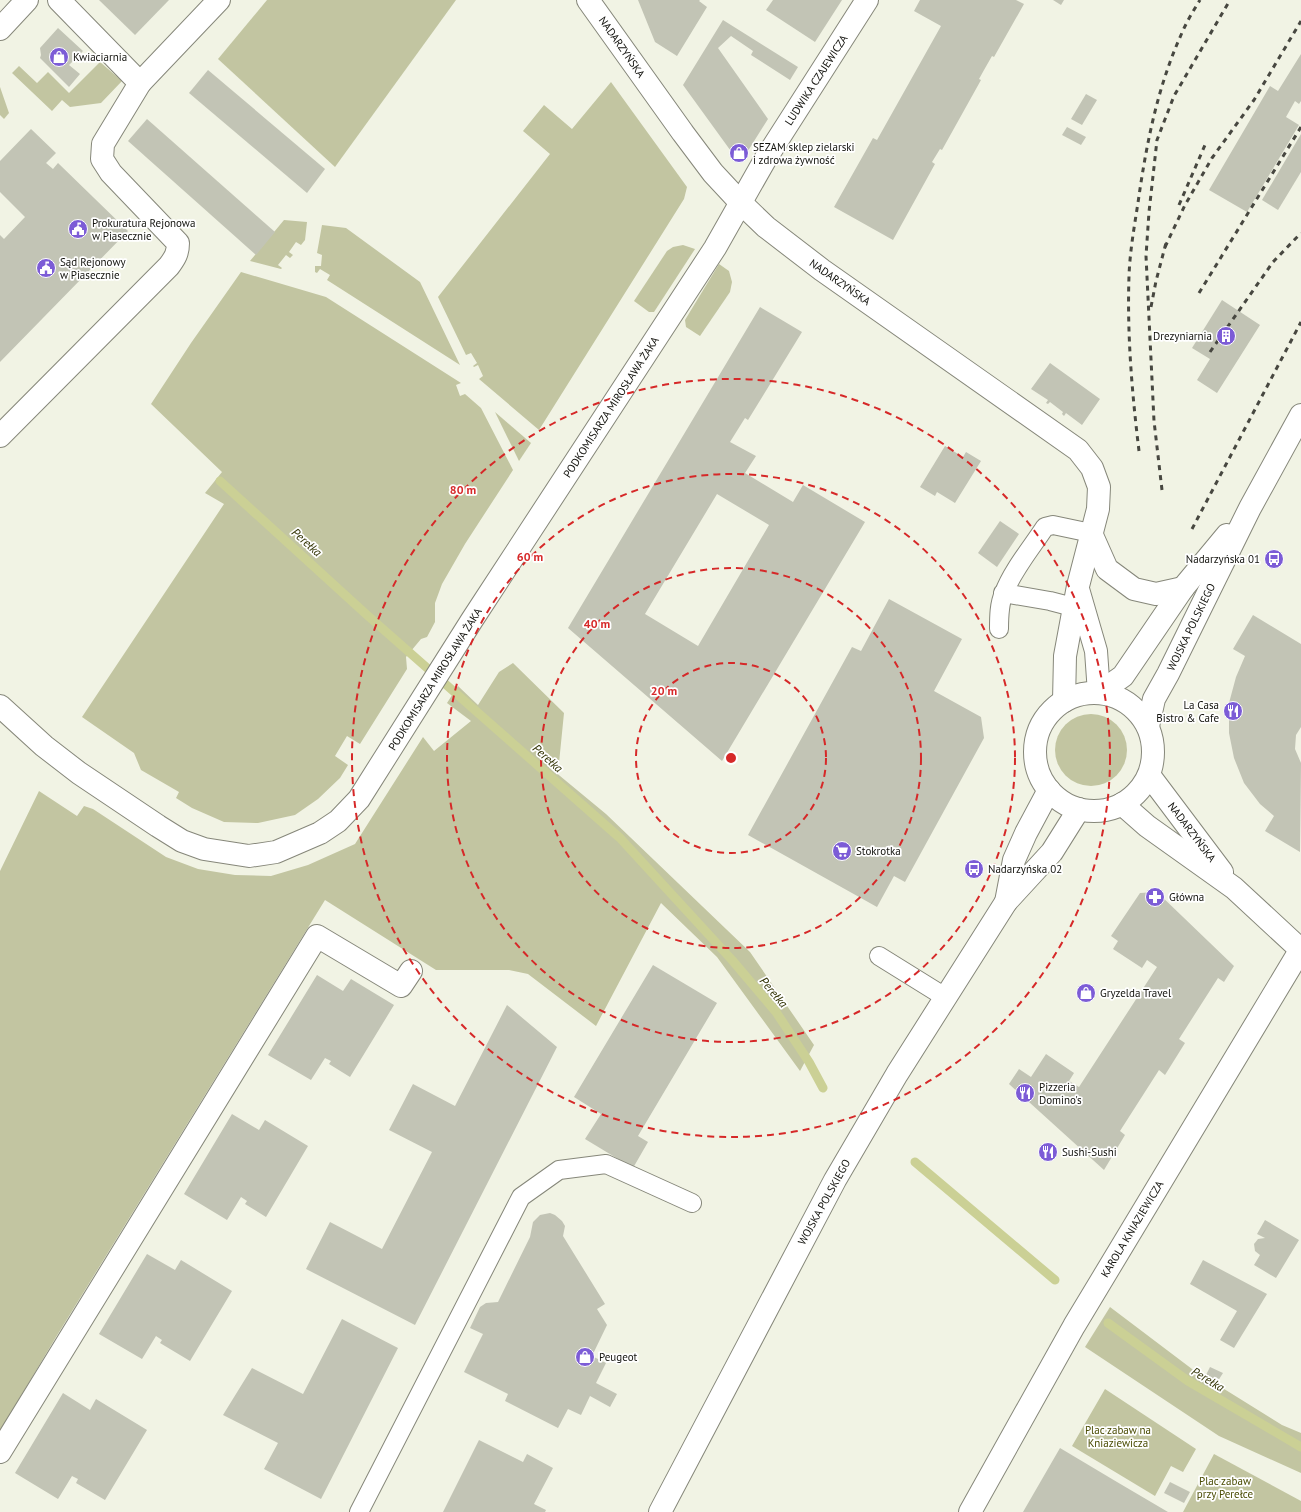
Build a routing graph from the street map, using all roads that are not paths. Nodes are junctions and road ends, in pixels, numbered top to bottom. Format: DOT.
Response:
graph roads {
  1 [pos="27,0"];
  2 [pos="59,0"];
  3 [pos="219,0"];
  4 [pos="588,0"];
  5 [pos="867,0"];
  6 [pos="0,28"];
  7 [pos="140,83"];
  8 [pos="740,202"];
  9 [pos="1301,415"];
  10 [pos="0,436"];
  11 [pos="1250,508"];
  12 [pos="1091,533"];
  13 [pos="1183,588"];
  14 [pos="1003,593"];
  15 [pos="1075,597"];
  16 [pos="999,629"];
  17 [pos="1099,692"];
  18 [pos="1064,701"];
  19 [pos="0,706"];
  20 [pos="1148,726"];
  21 [pos="1149,775"];
  22 [pos="1049,790"];
  23 [pos="1122,804"];
  24 [pos="1079,809"];
  25 [pos="1234,888"];
  26 [pos="1006,902"];
  27 [pos="1301,950"];
  28 [pos="879,956"];
  29 [pos="411,971"];
  30 [pos="945,998"];
  31 [pos="692,1203"];
  32 [pos="0,1452"];
  33 [pos="359,1512"];
  34 [pos="660,1512"];
  35 [pos="970,1512"];
  1 -- 6 [label="street"];
  2 -- 7 [label="street"];
  3 -- 7 [label="street"];
  4 -- 8 [label="street, NADARZYŃSKA"];
  5 -- 8 [label="street, LUDWIKA CZAJEWICZA"];
  7 -- 10 [label="street"];
  8 -- 12 [label="street, NADARZYŃSKA"];
  8 -- 19 [label="street, PODKOMISARZA MIROSŁAWA ŻAKA"];
  9 -- 11 [label="street, WOJSKA POLSKIEGO"];
  11 -- 13 [label="street, WOJSKA POLSKIEGO"];
  11 -- 20 [label="street, WOJSKA POLSKIEGO"];
  12 -- 13 [label="street"];
  12 -- 14 [label="lane"];
  12 -- 15 [label="street, NADARZYŃSKA"];
  13 -- 17 [label="street, WOJSKA POLSKIEGO"];
  14 -- 15 [label="lane"];
  14 -- 16 [label="lane"];
  15 -- 17 [label="street, NADARZYŃSKA"];
  15 -- 18 [label="street, NADARZYŃSKA"];
  17 -- 18 [label="street"];
  17 -- 20 [label="street"];
  18 -- 22 [label="street"];
  20 -- 21 [label="street"];
  21 -- 23 [label="street"];
  21 -- 25 [label="street, NADARZYŃSKA"];
  22 -- 24 [label="street"];
  22 -- 26 [label="street, WOJSKA POLSKIEGO"];
  23 -- 24 [label="street"];
  23 -- 25 [label="street, NADARZYŃSKA"];
  24 -- 26 [label="street, WOJSKA POLSKIEGO"];
  25 -- 27 [label="street, NADARZYŃSKA"];
  26 -- 30 [label="street, WOJSKA POLSKIEGO"];
  27 -- 35 [label="street, KAROLA KNIAZIEWICZA"];
  28 -- 30 [label="lane"];
  29 -- 32 [label="street"];
  30 -- 34 [label="street, WOJSKA POLSKIEGO"];
  31 -- 33 [label="lane"];
}
